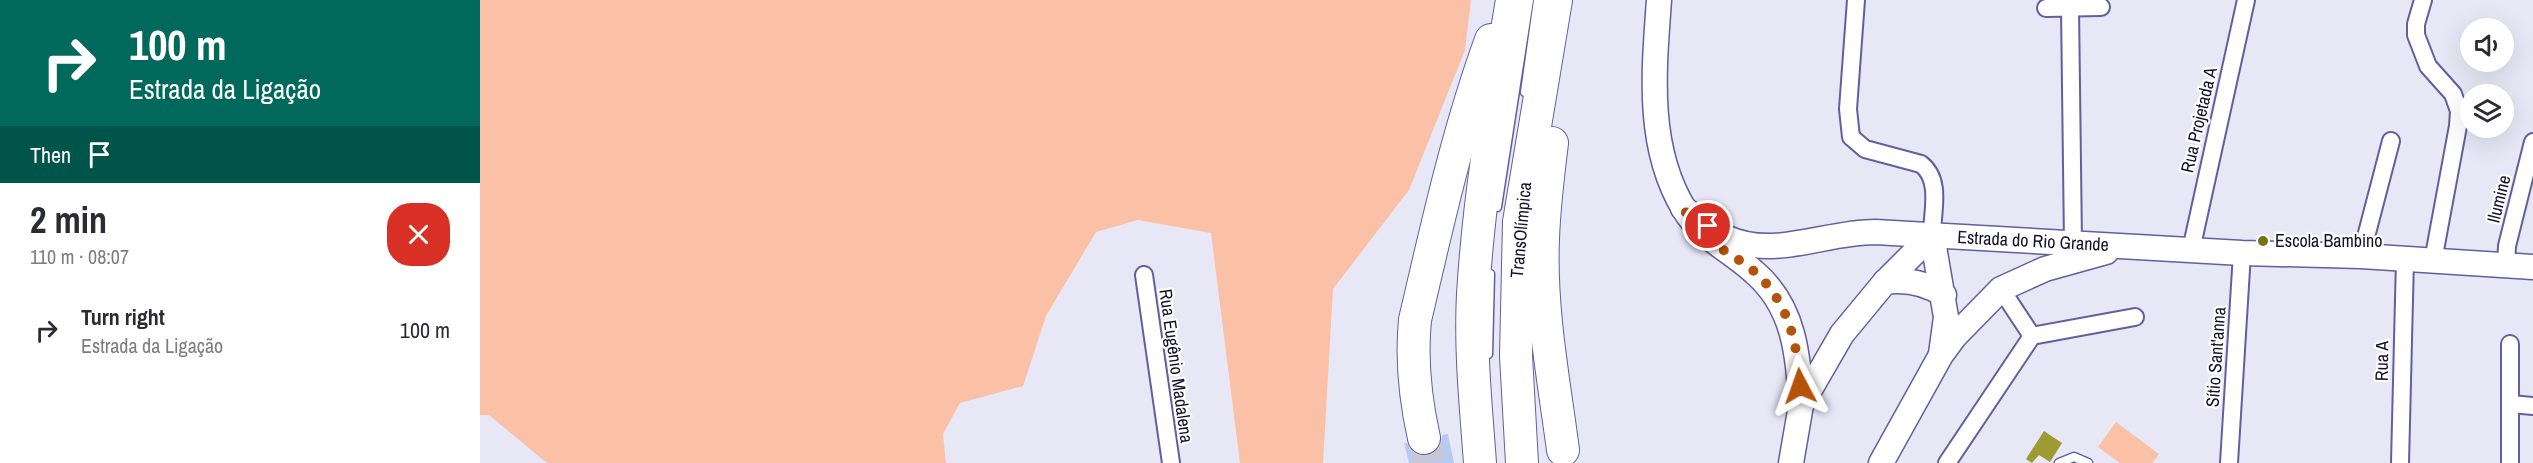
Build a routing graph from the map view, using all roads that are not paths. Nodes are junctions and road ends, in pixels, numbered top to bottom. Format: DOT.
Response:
graph roads {
  1 [pos="1510,0"];
  2 [pos="1529,0"];
  3 [pos="1538,0"];
  4 [pos="1659,0"];
  5 [pos="1856,0"];
  6 [pos="2246,0"];
  7 [pos="2423,0"];
  8 [pos="2101,7"];
  9 [pos="2046,8"];
  10 [pos="2070,8"];
  11 [pos="1553,15"];
  12 [pos="1523,104"];
  13 [pos="2391,141"];
  14 [pos="2533,142"];
  15 [pos="1683,208"];
  16 [pos="1496,212"];
  17 [pos="1932,235"];
  18 [pos="2030,242"];
  19 [pos="2073,243"];
  20 [pos="2135,246"];
  21 [pos="2191,250"];
  22 [pos="2242,253"];
  23 [pos="2361,256"];
  24 [pos="2405,259"];
  25 [pos="2433,261"];
  26 [pos="1491,266"];
  27 [pos="2506,266"];
  28 [pos="2533,267"];
  29 [pos="1144,275"];
  30 [pos="1885,282"];
  31 [pos="2001,289"];
  32 [pos="1944,295"];
  33 [pos="2135,317"];
  34 [pos="2032,336"];
  35 [pos="2510,344"];
  36 [pos="1941,355"];
  37 [pos="1488,368"];
  38 [pos="2511,404"];
  39 [pos="1801,405"];
  40 [pos="2533,406"];
  41 [pos="1424,438"];
  42 [pos="1563,450"];
  43 [pos="1796,459"];
  44 [pos="1171,463"];
  45 [pos="1480,463"];
  46 [pos="1522,463"];
  47 [pos="1881,463"];
  48 [pos="1947,463"];
  49 [pos="2059,463"];
  50 [pos="2088,463"];
  51 [pos="2229,463"];
  52 [pos="2400,463"];
  53 [pos="2510,463"];
  1 -- 41 [label="highway"];
  1 -- 45 [label="highway"];
  2 -- 16 [label="lane, TransOlímpica"];
  3 -- 12 [label="lane"];
  4 -- 15 [label="street"];
  5 -- 17 [label="street"];
  6 -- 21 [label="street, Rua Projetada A"];
  7 -- 25 [label="street"];
  8 -- 10 [label="street"];
  9 -- 10 [label="street"];
  10 -- 19 [label="street"];
  11 -- 42 [label="highway"];
  11 -- 46 [label="highway, TransOlímpica"];
  13 -- 23 [label="street"];
  14 -- 27 [label="street, Ilumine"];
  15 -- 17 [label="street"];
  15 -- 39 [label="street"];
  17 -- 18 [label="street, Estrada do Rio Grande"];
  17 -- 30 [label="street, Estrada do Rio Grande"];
  17 -- 32 [label="street, Estrada do Rio Grande"];
  18 -- 19 [label="street, Estrada do Rio Grande"];
  18 -- 31 [label="street"];
  19 -- 20 [label="street, Estrada do Rio Grande"];
  20 -- 21 [label="street, Estrada do Rio Grande"];
  20 -- 31 [label="street, Estrada do Rio Grande"];
  21 -- 22 [label="street, Estrada do Rio Grande"];
  22 -- 23 [label="street, Estrada do Rio Grande"];
  22 -- 51 [label="street, Sítio Sant'anna"];
  23 -- 24 [label="street, Estrada do Rio Grande"];
  24 -- 25 [label="street, Estrada do Rio Grande"];
  24 -- 52 [label="street, Rua A"];
  25 -- 27 [label="street, Estrada do Rio Grande"];
  26 -- 37 [label="lane, TransOlímpica"];
  27 -- 28 [label="street, Estrada do Rio Grande"];
  29 -- 44 [label="street, Rua Eugênio Madalena"];
  30 -- 32 [label="street"];
  30 -- 39 [label="street, Estrada do Rio Grande"];
  31 -- 34 [label="street"];
  31 -- 36 [label="street, Estrada do Rio Grande"];
  32 -- 36 [label="street, Estrada do Rio Grande"];
  33 -- 34 [label="street"];
  34 -- 48 [label="street"];
  35 -- 38 [label="street"];
  36 -- 47 [label="street, Estrada do Rio Grande"];
  38 -- 40 [label="street"];
  38 -- 53 [label="street"];
  39 -- 43 [label="street, Estrada do Rio Grande"];
  49 -- 50 [label="lane"];
}
